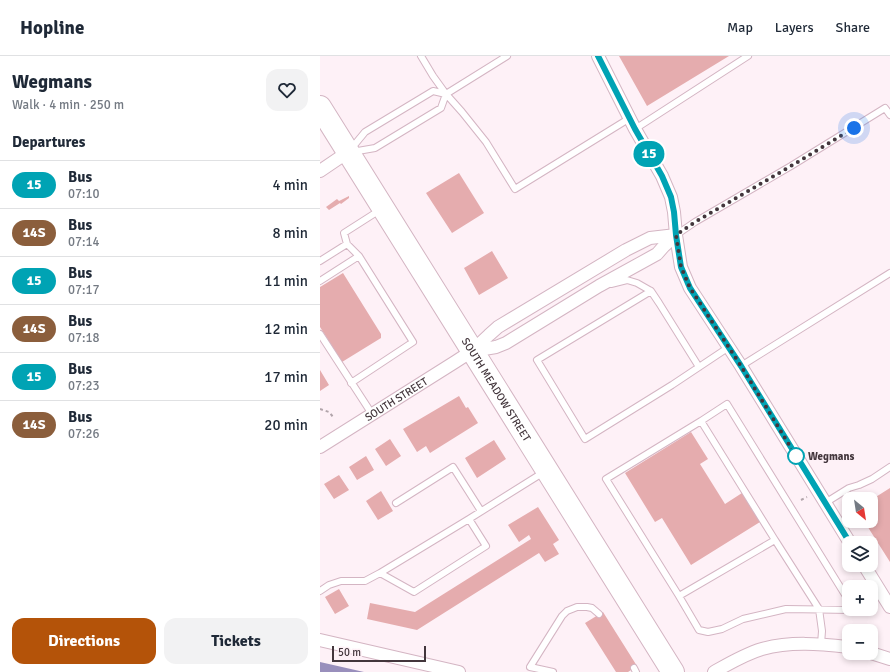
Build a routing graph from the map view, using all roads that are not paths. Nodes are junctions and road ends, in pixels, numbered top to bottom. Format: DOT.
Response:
graph roads {
  1 [pos="421,56"];
  2 [pos="507,56"];
  3 [pos="598,56"];
  4 [pos="748,56"];
  5 [pos="446,94"];
  6 [pos="320,107"];
  7 [pos="890,115"];
  8 [pos="632,123"];
  9 [pos="348,152"];
  10 [pos="320,171"];
  11 [pos="383,208"];
  12 [pos="676,235"];
  13 [pos="347,244"];
  14 [pos="359,256"];
  15 [pos="320,261"];
  16 [pos="890,273"];
  17 [pos="320,281"];
  18 [pos="599,286"];
  19 [pos="651,291"];
  20 [pos="320,334"];
  21 [pos="729,347"];
  22 [pos="472,351"];
  23 [pos="741,366"];
  24 [pos="699,367"];
  25 [pos="351,383"];
  26 [pos="372,414"];
  27 [pos="701,421"];
  28 [pos="320,447"];
  29 [pos="890,467"];
  30 [pos="547,470"];
  31 [pos="396,502"];
  32 [pos="824,503"];
  33 [pos="481,511"];
  34 [pos="469,519"];
  35 [pos="845,536"];
  36 [pos="775,540"];
  37 [pos="868,572"];
  38 [pos="380,573"];
  39 [pos="842,590"];
  40 [pos="320,591"];
  41 [pos="679,596"];
  42 [pos="890,607"];
  43 [pos="819,609"];
  44 [pos="842,609"];
  45 [pos="600,614"];
  46 [pos="320,640"];
  47 [pos="821,644"];
  48 [pos="842,646"];
  49 [pos="878,655"];
  50 [pos="890,659"];
  51 [pos="459,672"];
  52 [pos="553,672"];
  53 [pos="673,672"];
  54 [pos="714,672"];
  1 -- 5 [label="lane"];
  2 -- 5 [label="lane"];
  3 -- 8 [label="street"];
  4 -- 8 [label="lane"];
  5 -- 8 [label="lane"];
  5 -- 9 [label="lane"];
  5 -- 9 [label="lane"];
  6 -- 9 [label="highway, SOUTH MEADOW STREET"];
  7 -- 12 [label="lane"];
  8 -- 12 [label="street"];
  9 -- 10 [label="street"];
  9 -- 11 [label="highway, SOUTH MEADOW STREET"];
  11 -- 13 [label="lane"];
  11 -- 22 [label="highway, SOUTH MEADOW STREET"];
  12 -- 18 [label="street"];
  12 -- 21 [label="street"];
  12 -- 22 [label="street"];
  13 -- 14 [label="lane"];
  13 -- 15 [label="lane"];
  14 -- 17 [label="lane"];
  14 -- 25 [label="lane"];
  16 -- 23 [label="lane"];
  18 -- 19 [label="lane"];
  18 -- 22 [label="street"];
  19 -- 24 [label="lane"];
  19 -- 24 [label="lane"];
  20 -- 25 [label="lane"];
  21 -- 23 [label="street"];
  21 -- 24 [label="lane"];
  22 -- 26 [label="street, SOUTH STREET"];
  22 -- 30 [label="highway, SOUTH MEADOW STREET"];
  23 -- 32 [label="street"];
  25 -- 26 [label="lane"];
  26 -- 28 [label="street, SOUTH STREET"];
  27 -- 36 [label="lane"];
  27 -- 39 [label="lane"];
  27 -- 41 [label="lane"];
  29 -- 32 [label="lane"];
  30 -- 33 [label="lane"];
  30 -- 53 [label="highway, SOUTH MEADOW STREET"];
  31 -- 33 [label="lane"];
  32 -- 35 [label="street"];
  33 -- 34 [label="lane"];
  34 -- 38 [label="lane"];
  34 -- 38 [label="lane"];
  36 -- 41 [label="lane"];
  36 -- 43 [label="lane"];
  37 -- 42 [label="street"];
  38 -- 40 [label="lane"];
  41 -- 43 [label="lane"];
  43 -- 44 [label="lane"];
  43 -- 47 [label="lane"];
  45 -- 52 [label="lane"];
  46 -- 51 [label="street"];
  47 -- 48 [label="street"];
  47 -- 54 [label="street"];
  49 -- 50 [label="street"];
}
